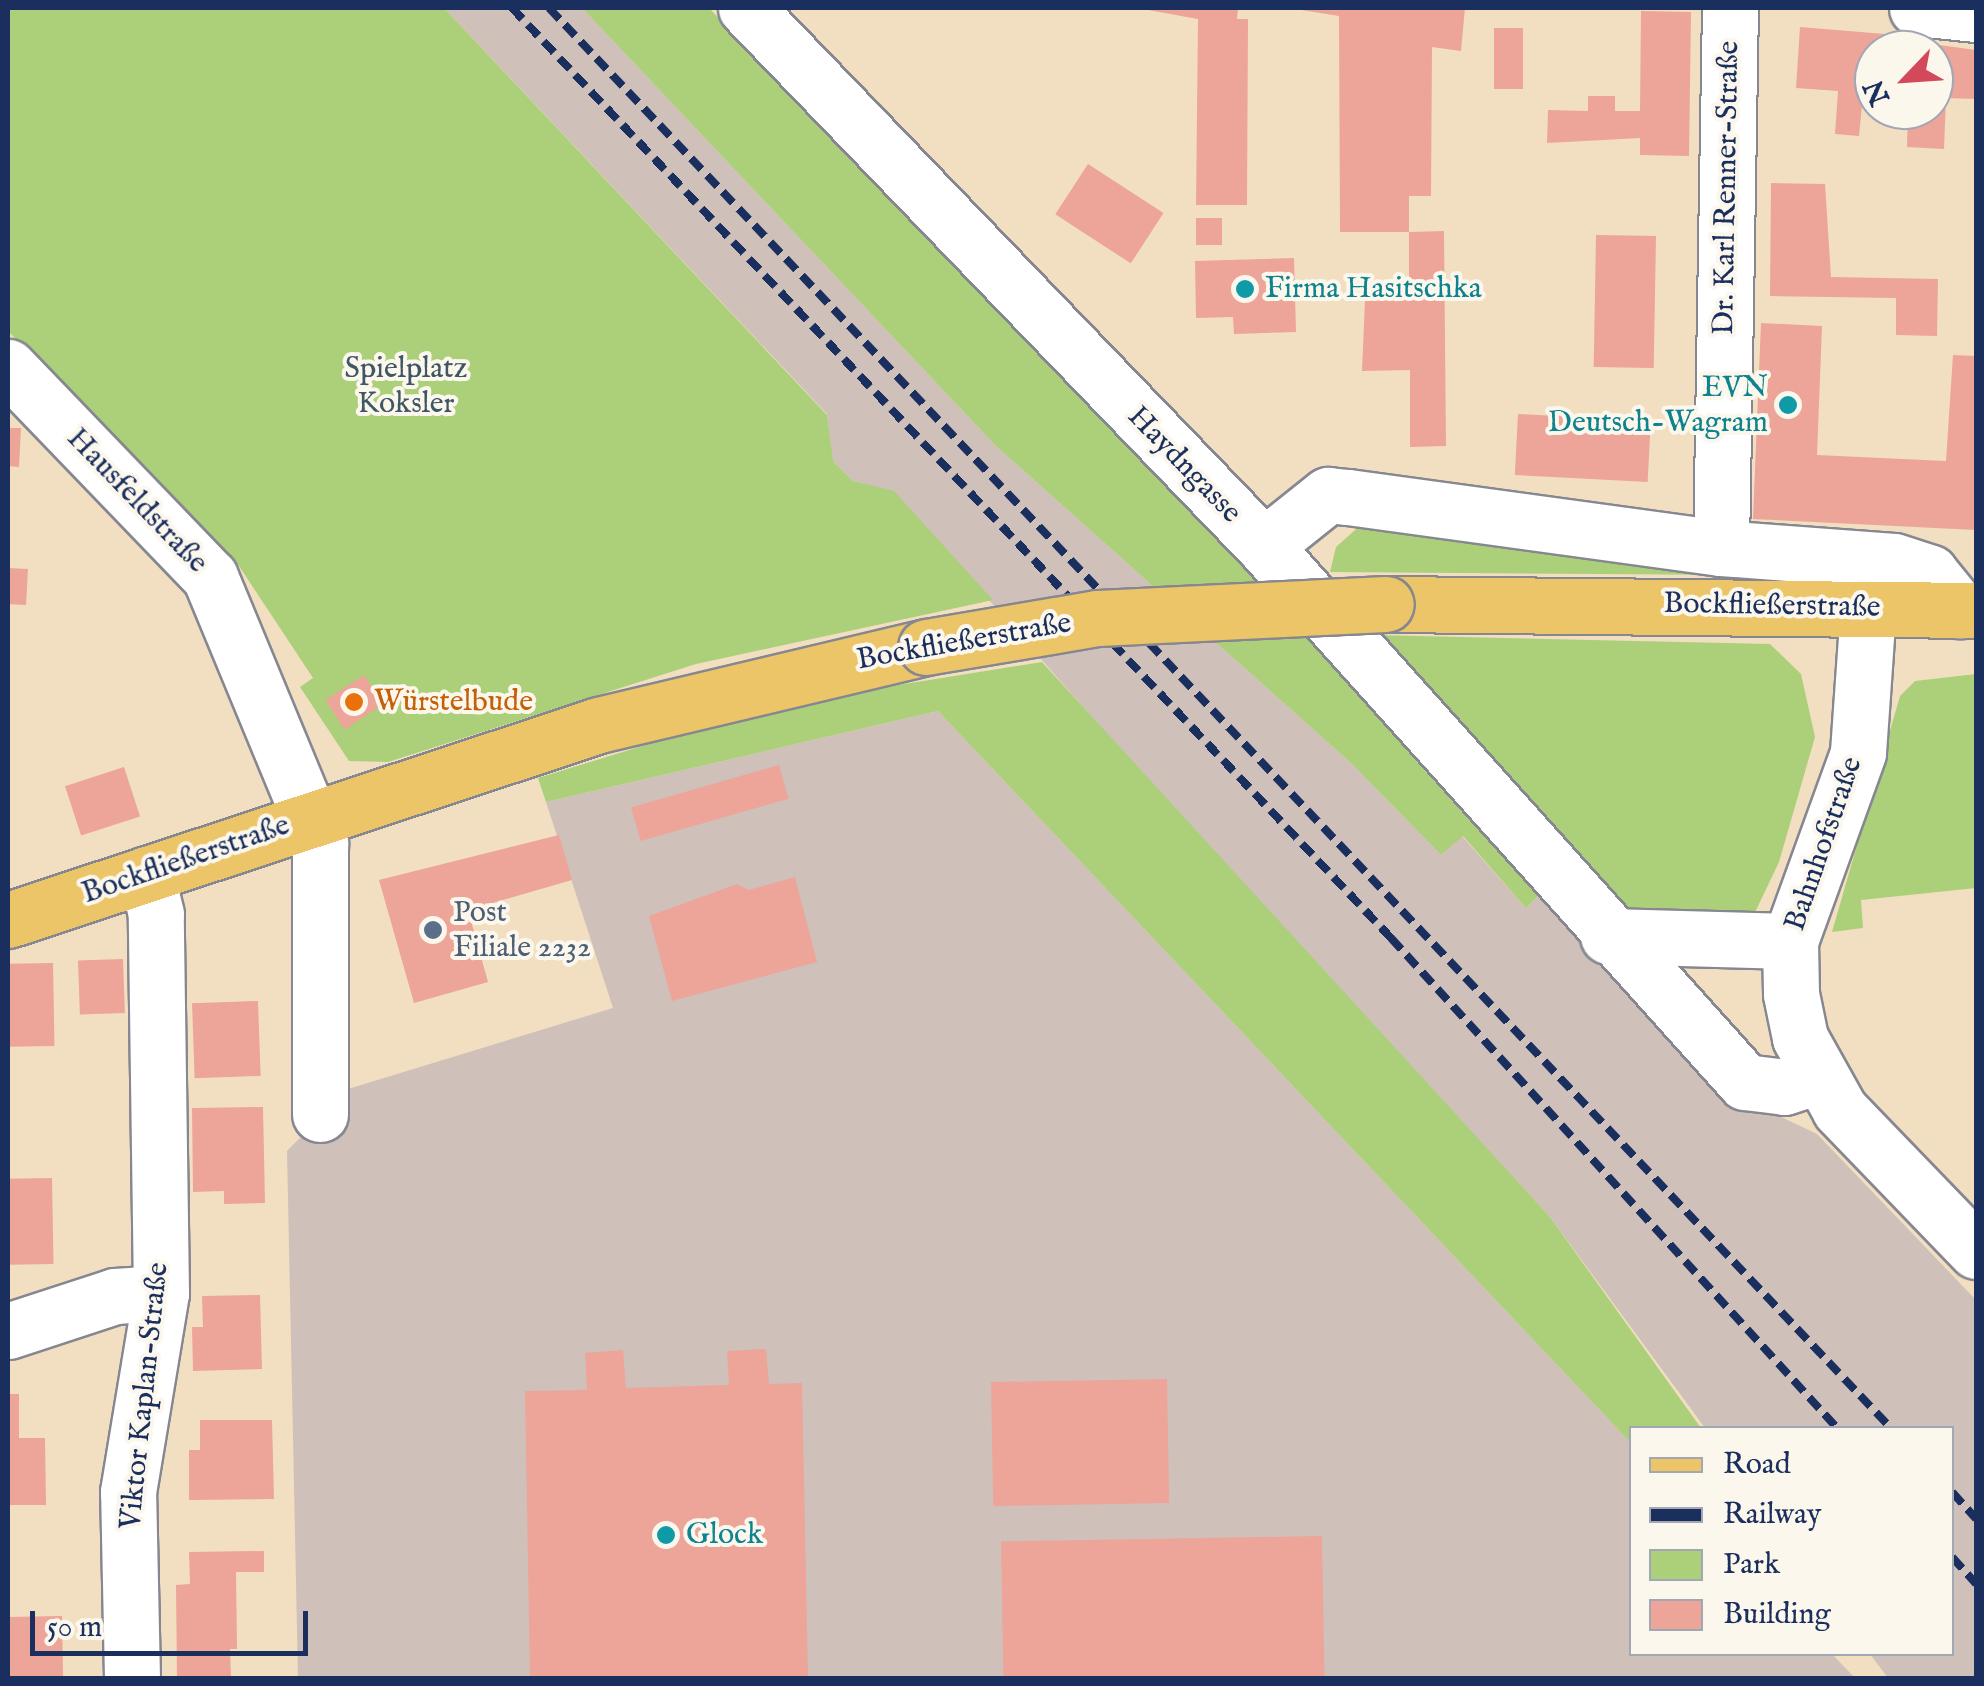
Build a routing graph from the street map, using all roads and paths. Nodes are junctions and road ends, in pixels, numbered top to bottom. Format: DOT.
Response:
graph roads {
  1 [pos="746,8"];
  2 [pos="1730,8"];
  3 [pos="1917,8"];
  4 [pos="1976,14"];
  5 [pos="8,367"];
  6 [pos="1264,546"];
  7 [pos="1721,548"];
  8 [pos="1868,610"];
  9 [pos="1968,610"];
  10 [pos="310,818"];
  11 [pos="146,874"];
  12 [pos="8,920"];
  13 [pos="1608,936"];
  14 [pos="1790,941"];
  15 [pos="1818,1076"];
  16 [pos="320,1114"];
  17 [pos="1976,1251"];
  18 [pos="162,1293"];
  19 [pos="8,1331"];
  20 [pos="132,1678"];
  1 -- 6 [label="street, Haydngasse"];
  2 -- 7 [label="street, Dr. Karl Renner-Straße"];
  3 -- 4 [label="street"];
  5 -- 10 [label="street, Hausfeldstraße"];
  6 -- 7 [label="street, Bockfließerstraße"];
  6 -- 13 [label="street, Haydngasse"];
  7 -- 9 [label="street, Bockfließerstraße"];
  8 -- 9 [label="main road, Bockfließerstraße"];
  8 -- 10 [label="main road, Bockfließerstraße, bridge"];
  8 -- 14 [label="street, Bahnhofstraße"];
  10 -- 11 [label="main road, Bockfließerstraße"];
  10 -- 16 [label="street, Hausfeldstraße"];
  11 -- 12 [label="main road, Bockfließerstraße"];
  11 -- 18 [label="street, Viktor Kaplan-Straße"];
  13 -- 14 [label="street"];
  13 -- 15 [label="street, Haydngasse"];
  14 -- 15 [label="street, Bahnhofstraße"];
  15 -- 17 [label="street, Bahnhofstraße"];
  18 -- 19 [label="street"];
  18 -- 20 [label="street, Viktor Kaplan-Straße"];
}
